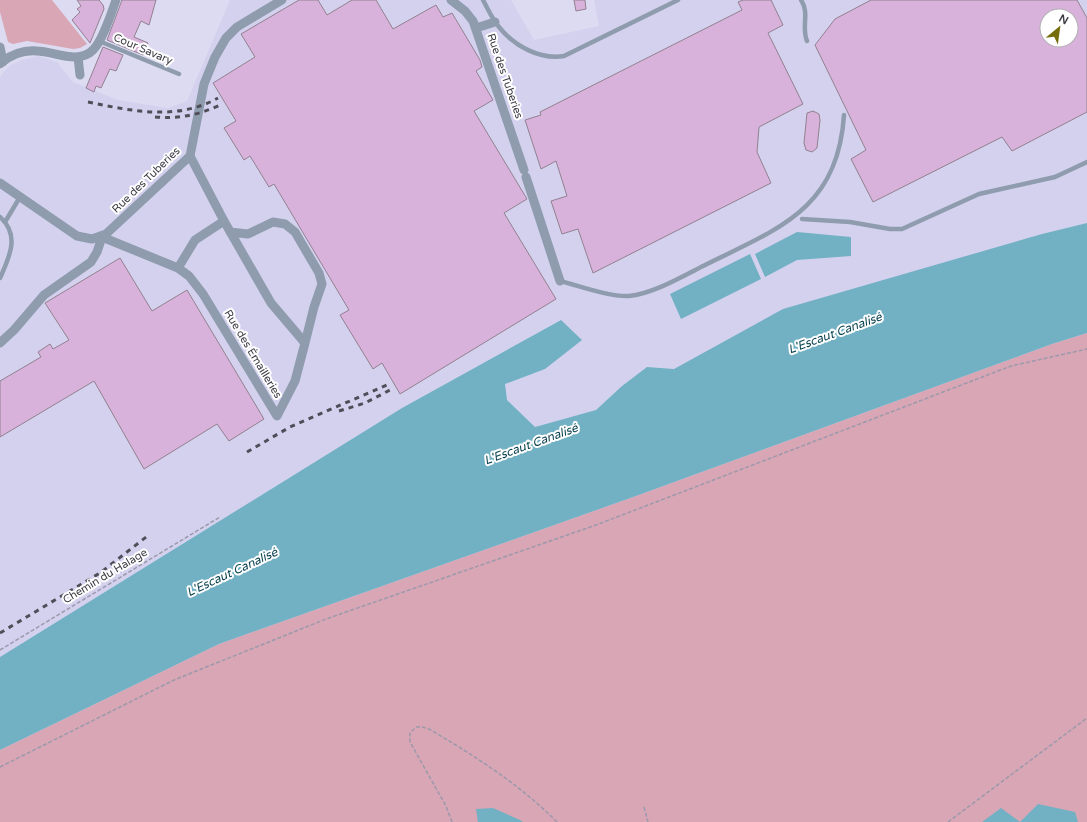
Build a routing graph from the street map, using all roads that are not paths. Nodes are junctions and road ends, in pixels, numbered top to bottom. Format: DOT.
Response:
graph roads {
  1 [pos="282,0"];
  2 [pos="450,0"];
  3 [pos="483,0"];
  4 [pos="678,0"];
  5 [pos="801,0"];
  6 [pos="113,2"];
  7 [pos="495,22"];
  8 [pos="476,28"];
  9 [pos="99,40"];
  10 [pos="807,41"];
  11 [pos="0,47"];
  12 [pos="78,57"];
  13 [pos="2,63"];
  14 [pos="179,74"];
  15 [pos="80,75"];
  16 [pos="844,116"];
  17 [pos="190,156"];
  18 [pos="1087,162"];
  19 [pos="0,183"];
  20 [pos="20,197"];
  21 [pos="0,217"];
  22 [pos="802,219"];
  23 [pos="224,221"];
  24 [pos="5,222"];
  25 [pos="230,232"];
  26 [pos="102,237"];
  27 [pos="178,268"];
  28 [pos="0,278"];
  29 [pos="560,281"];
  30 [pos="0,343"];
  31 [pos="305,343"];
  1 -- 17 [label="street, Rue des Tuberies"];
  2 -- 8 [label="street, Rue des Tuberies"];
  3 -- 7 [label="lane"];
  4 -- 7 [label="lane"];
  5 -- 10 [label="lane"];
  6 -- 9 [label="street"];
  7 -- 8 [label="street"];
  8 -- 29 [label="street, Rue des Tuberies"];
  9 -- 12 [label="street"];
  9 -- 14 [label="lane, Cour Savary"];
  11 -- 13 [label="street"];
  12 -- 13 [label="street"];
  12 -- 15 [label="street"];
  16 -- 29 [label="lane"];
  17 -- 23 [label="street"];
  17 -- 26 [label="street, Rue des Tuberies"];
  18 -- 22 [label="lane"];
  19 -- 20 [label="street, Rue des Émailleries"];
  20 -- 24 [label="lane"];
  20 -- 26 [label="street, Rue des Émailleries"];
  21 -- 24 [label="lane"];
  23 -- 25 [label="street"];
  23 -- 27 [label="street"];
  24 -- 28 [label="lane"];
  25 -- 31 [label="street"];
  25 -- 31 [label="street"];
  26 -- 27 [label="street, Rue des Émailleries"];
  26 -- 30 [label="street"];
  27 -- 31 [label="street, Rue des Émailleries"];
}
